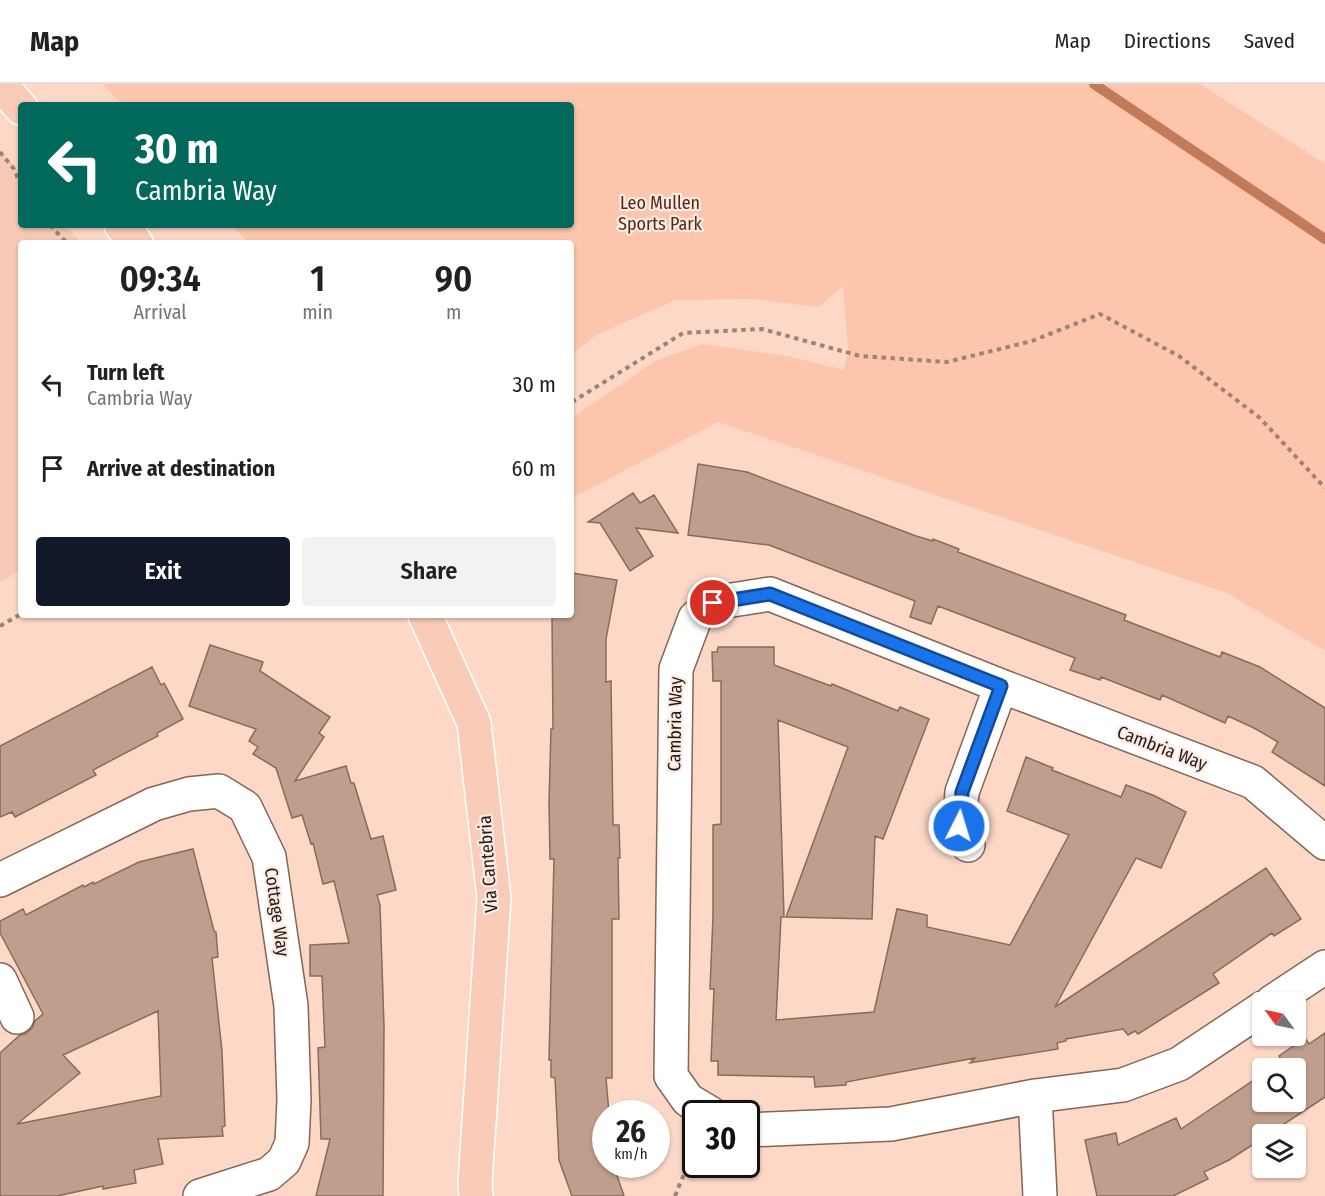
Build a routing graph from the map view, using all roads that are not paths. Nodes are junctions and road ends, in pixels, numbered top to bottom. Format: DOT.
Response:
graph roads {
  1 [pos="0,84"];
  2 [pos="18,105"];
  3 [pos="124,228"];
  4 [pos="134,240"];
  5 [pos="426,618"];
  6 [pos="1001,686"];
  7 [pos="1325,843"];
  8 [pos="968,845"];
  9 [pos="0,880"];
  10 [pos="1325,967"];
  11 [pos="0,980"];
  12 [pos="1287,992"];
  13 [pos="1252,1015"];
  14 [pos="17,1017"];
  15 [pos="1035,1096"];
  16 [pos="687,1100"];
  17 [pos="760,1129"];
  18 [pos="200,1196"];
  19 [pos="476,1196"];
  20 [pos="1040,1196"];
  1 -- 2 [label="main road"];
  3 -- 4 [label="main road"];
  5 -- 19 [label="main road, Via Cantebria"];
  6 -- 7 [label="street, Cambria Way"];
  6 -- 8 [label="street"];
  6 -- 16 [label="street, Cambria Way"];
  9 -- 18 [label="street, Cottage Way"];
  10 -- 12 [label="street"];
  11 -- 14 [label="street"];
  13 -- 15 [label="street"];
  15 -- 17 [label="street"];
  15 -- 20 [label="street"];
}
